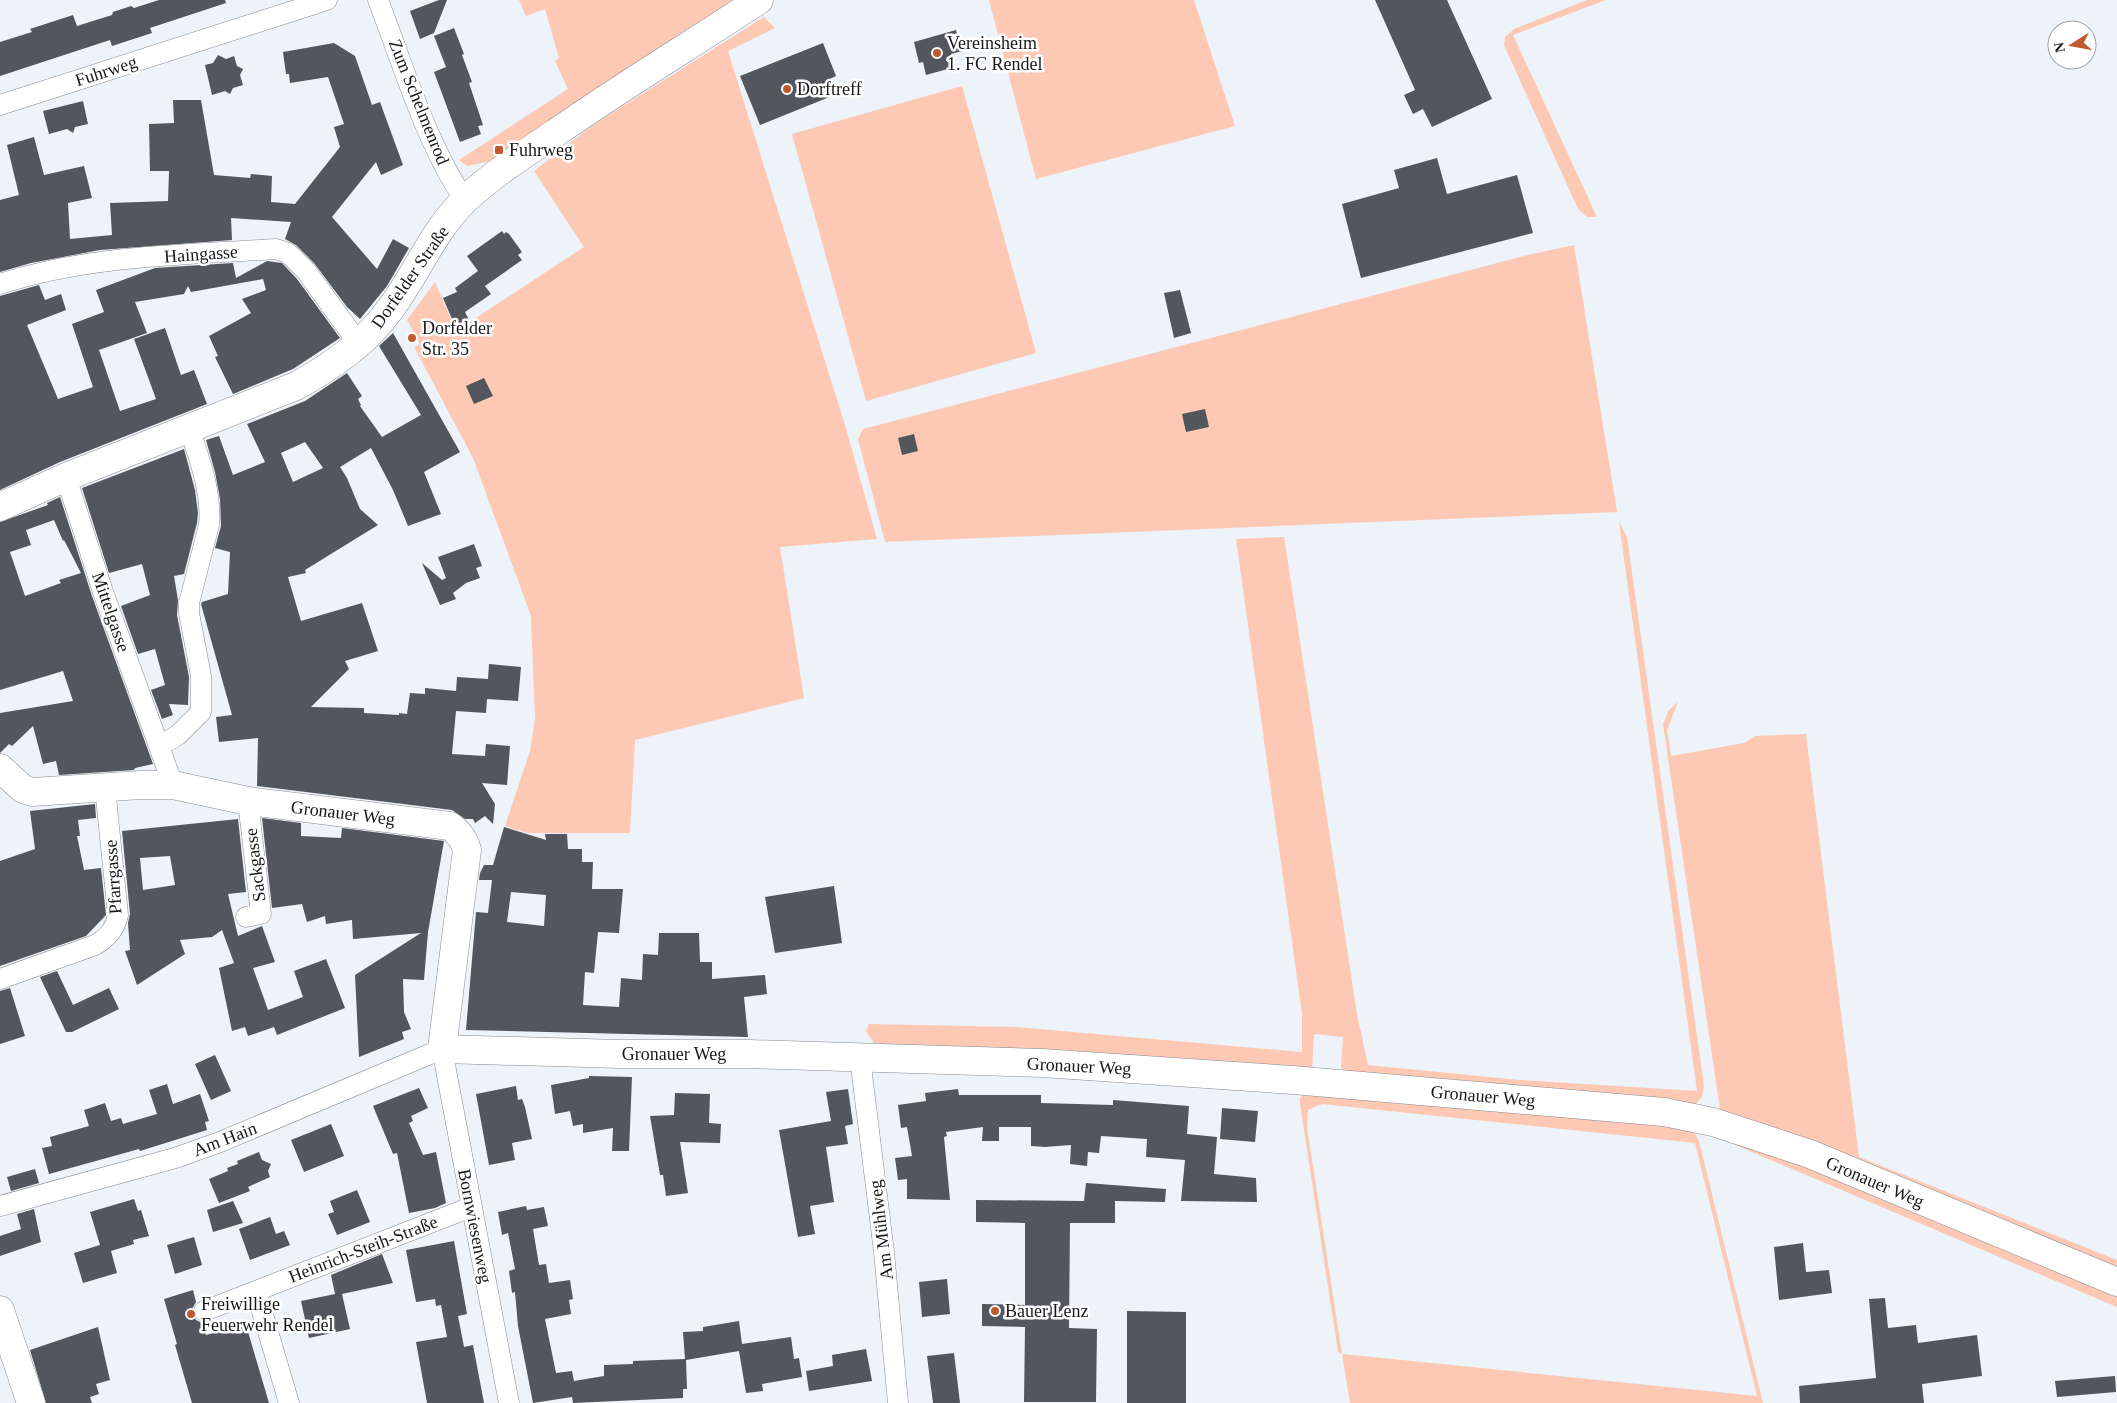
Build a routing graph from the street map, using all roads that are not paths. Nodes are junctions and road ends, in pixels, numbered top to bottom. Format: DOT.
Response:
graph roads {
  1 [pos="327,0"];
  2 [pos="378,0"];
  3 [pos="759,0"];
  4 [pos="0,105"];
  5 [pos="465,200"];
  6 [pos="0,284"];
  7 [pos="359,344"];
  8 [pos="189,427"];
  9 [pos="66,477"];
  10 [pos="0,507"];
  11 [pos="159,746"];
  12 [pos="0,768"];
  13 [pos="173,785"];
  14 [pos="105,788"];
  15 [pos="248,801"];
  16 [pos="246,917"];
  17 [pos="0,979"];
  18 [pos="442,1049"];
  19 [pos="860,1058"];
  20 [pos="0,1206"];
  21 [pos="471,1207"];
  22 [pos="2117,1282"];
  23 [pos="256,1291"];
  24 [pos="0,1310"];
  25 [pos="204,1311"];
  26 [pos="31,1403"];
  27 [pos="289,1403"];
  28 [pos="509,1403"];
  29 [pos="898,1403"];
  1 -- 4 [label="street, Fuhrweg"];
  2 -- 5 [label="street, Zum Schelmenrod"];
  3 -- 5 [label="street, Dorfelder Straße"];
  5 -- 7 [label="street, Dorfelder Straße"];
  6 -- 7 [label="street, Haingasse"];
  7 -- 8 [label="street, Dorfelder Straße"];
  8 -- 9 [label="street, Dorfelder Straße"];
  8 -- 11 [label="street"];
  9 -- 10 [label="street, Dorfelder Straße"];
  9 -- 11 [label="street, Mittelgasse"];
  11 -- 13 [label="street, Mittelgasse"];
  12 -- 14 [label="street, Gronauer Weg"];
  13 -- 14 [label="street, Gronauer Weg"];
  13 -- 15 [label="street, Gronauer Weg"];
  14 -- 17 [label="street, Pfarrgasse"];
  15 -- 16 [label="street, Sackgasse"];
  15 -- 18 [label="street, Gronauer Weg"];
  18 -- 19 [label="street, Gronauer Weg"];
  18 -- 20 [label="street, Am Hain"];
  18 -- 21 [label="street, Bornwiesenweg"];
  19 -- 22 [label="street, Gronauer Weg"];
  19 -- 29 [label="street, Am Mühlweg"];
  21 -- 23 [label="street, Heinrich-Steih-Straße"];
  21 -- 28 [label="street, Bornwiesenweg"];
  23 -- 25 [label="street, Heinrich-Steih-Straße"];
  23 -- 27 [label="street"];
  24 -- 26 [label="street"];
}
